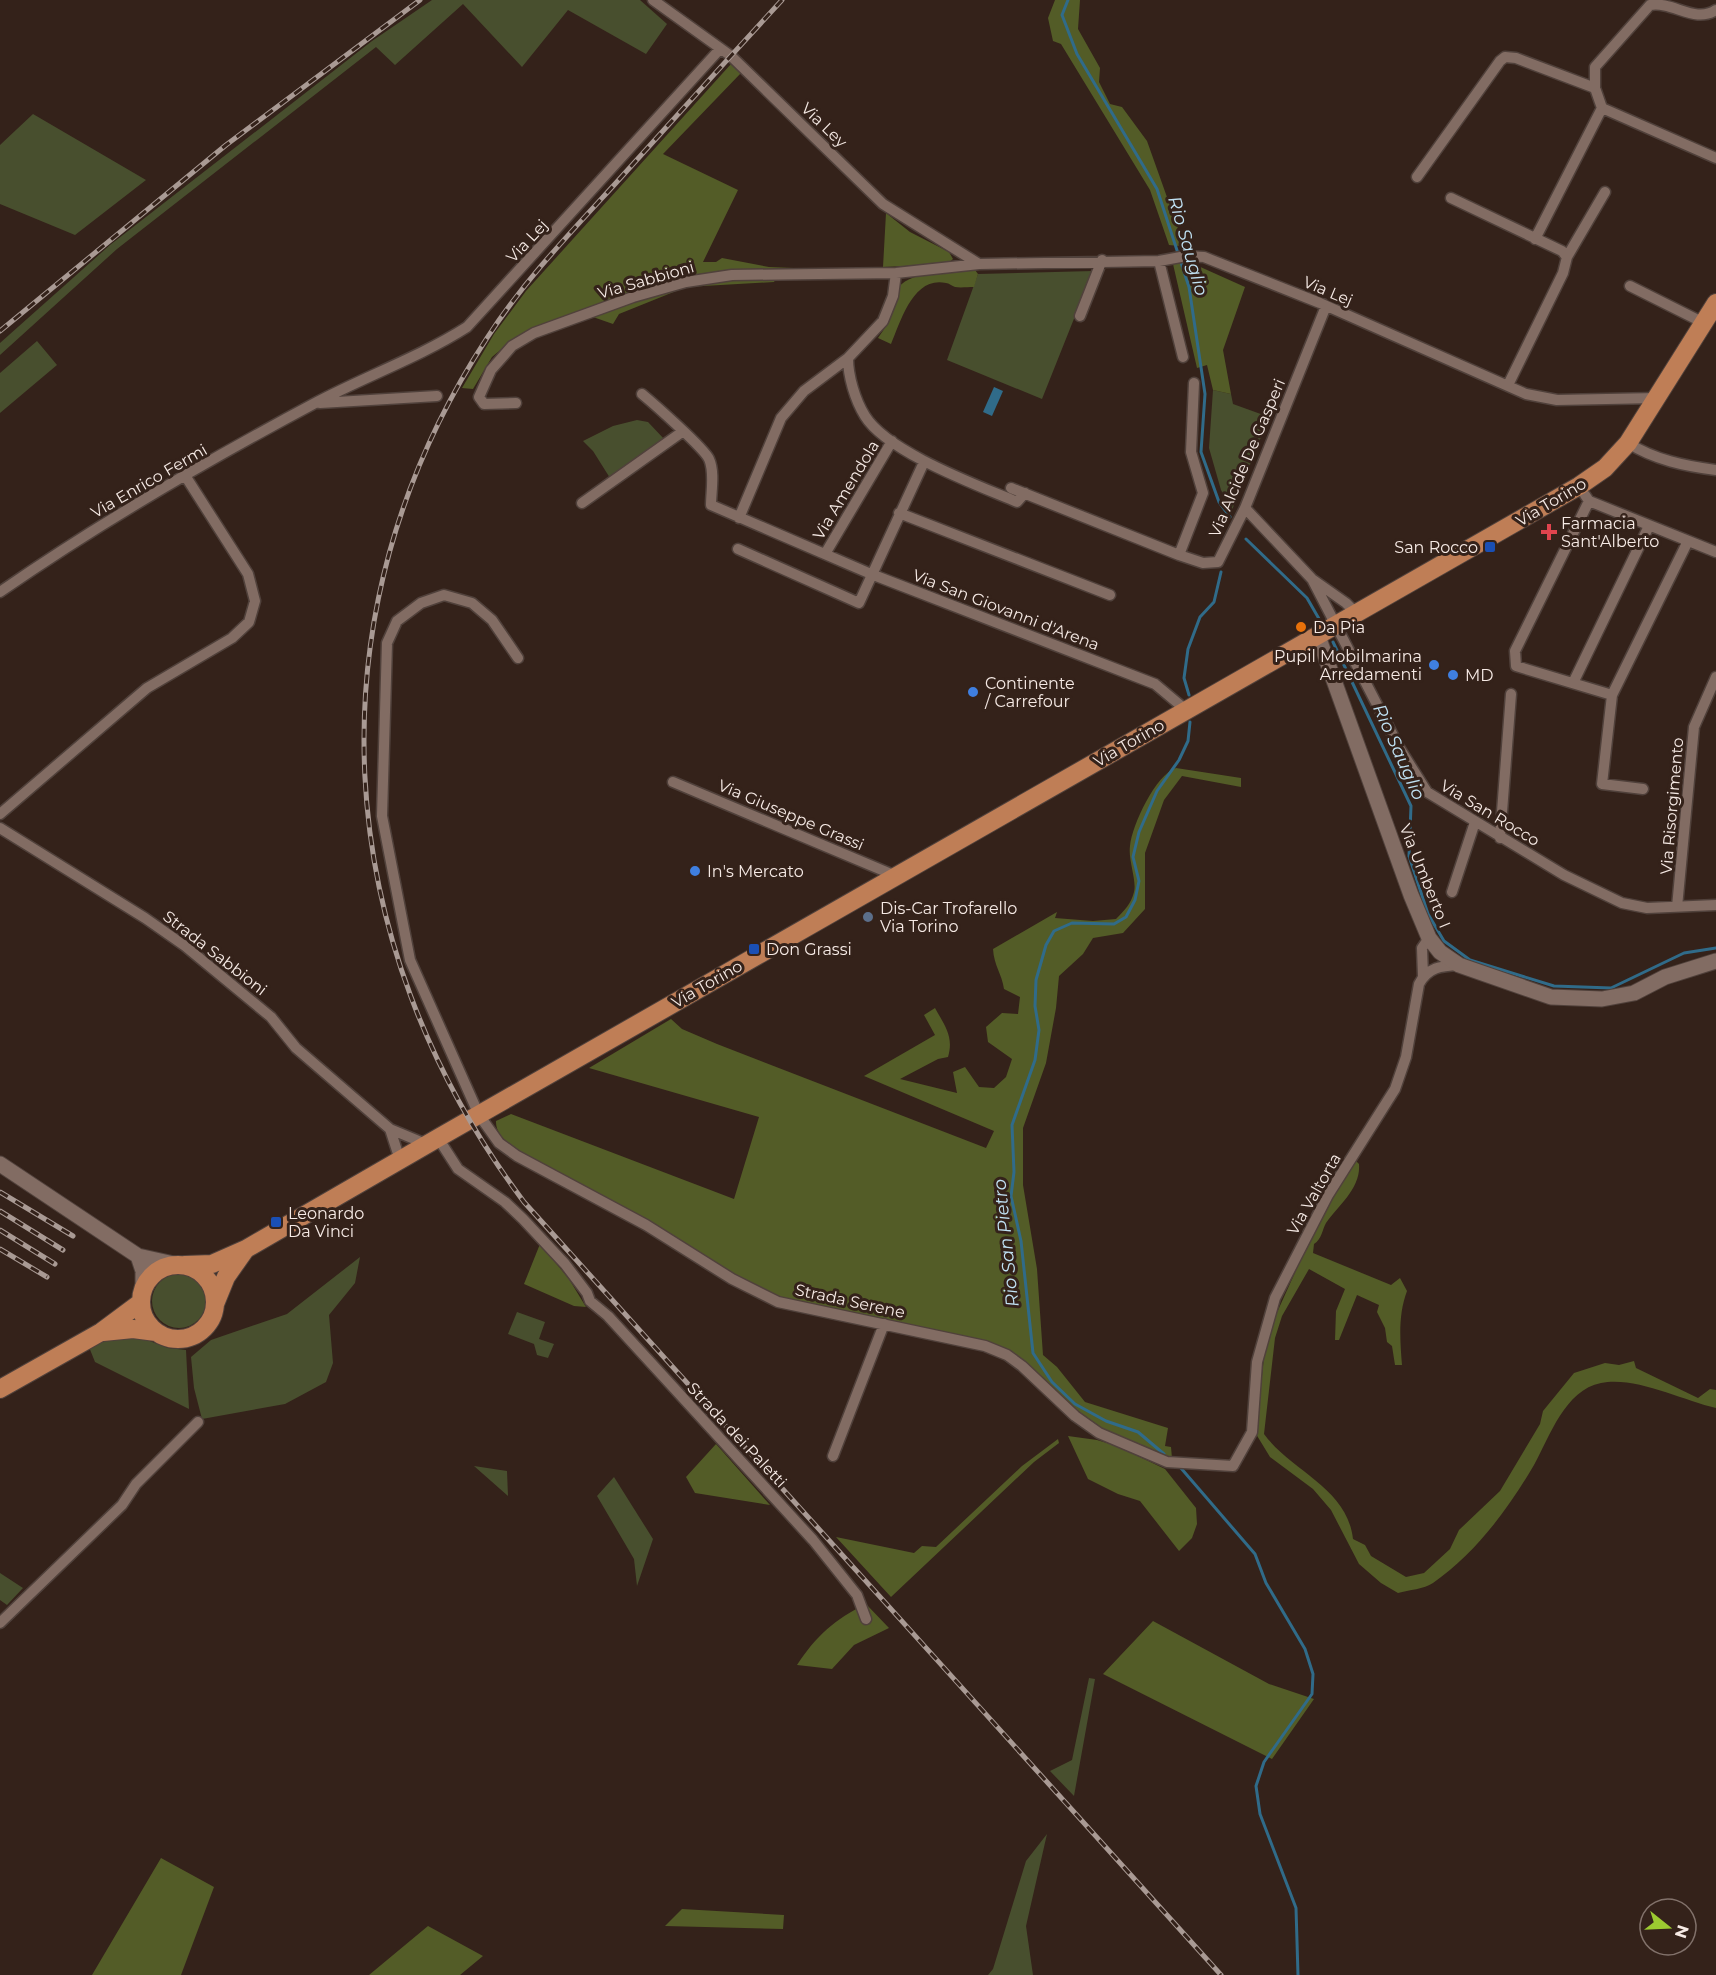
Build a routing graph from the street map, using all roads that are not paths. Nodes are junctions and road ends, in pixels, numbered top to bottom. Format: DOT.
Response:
graph roads {
  1 [pos="653,0"];
  2 [pos="1651,2"];
  3 [pos="1716,10"];
  4 [pos="720,49"];
  5 [pos="1594,88"];
  6 [pos="1602,108"];
  7 [pos="1716,158"];
  8 [pos="1417,177"];
  9 [pos="1605,192"];
  10 [pos="1451,198"];
  11 [pos="1535,239"];
  12 [pos="1567,257"];
  13 [pos="1102,260"];
  14 [pos="1159,261"];
  15 [pos="979,264"];
  16 [pos="896,273"];
  17 [pos="1630,286"];
  18 [pos="1716,303"];
  19 [pos="1326,306"];
  20 [pos="1080,316"];
  21 [pos="1704,323"];
  22 [pos="1183,357"];
  23 [pos="848,358"];
  24 [pos="1194,383"];
  25 [pos="1508,385"];
  26 [pos="642,394"];
  27 [pos="437,396"];
  28 [pos="1657,398"];
  29 [pos="316,402"];
  30 [pos="516,403"];
  31 [pos="682,432"];
  32 [pos="892,441"];
  33 [pos="1628,443"];
  34 [pos="924,462"];
  35 [pos="1716,470"];
  36 [pos="186,477"];
  37 [pos="1011,488"];
  38 [pos="1025,493"];
  39 [pos="1584,493"];
  40 [pos="582,503"];
  41 [pos="1245,508"];
  42 [pos="899,513"];
  43 [pos="739,518"];
  44 [pos="1649,526"];
  45 [pos="1688,541"];
  46 [pos="738,549"];
  47 [pos="1716,552"];
  48 [pos="825,554"];
  49 [pos="1179,555"];
  50 [pos="871,574"];
  51 [pos="1312,579"];
  52 [pos="0,592"];
  53 [pos="1110,595"];
  54 [pos="1357,614"];
  55 [pos="1336,626"];
  56 [pos="1318,636"];
  57 [pos="518,658"];
  58 [pos="1716,677"];
  59 [pos="1573,683"];
  60 [pos="1511,694"];
  61 [pos="1612,694"];
  62 [pos="1186,710"];
  63 [pos="674,782"];
  64 [pos="1643,789"];
  65 [pos="0,814"];
  66 [pos="1475,822"];
  67 [pos="0,828"];
  68 [pos="1500,838"];
  69 [pos="896,876"];
  70 [pos="1452,892"];
  71 [pos="1716,904"];
  72 [pos="1677,907"];
  73 [pos="1429,938"];
  74 [pos="1716,961"];
  75 [pos="1459,965"];
  76 [pos="1423,976"];
  77 [pos="479,1114"];
  78 [pos="390,1129"];
  79 [pos="432,1141"];
  80 [pos="399,1160"];
  81 [pos="0,1164"];
  82 [pos="246,1249"];
  83 [pos="138,1256"];
  84 [pos="179,1265"];
  85 [pos="142,1295"];
  86 [pos="215,1304"];
  87 [pos="884,1324"];
  88 [pos="101,1332"];
  89 [pos="156,1332"];
  90 [pos="0,1389"];
  91 [pos="198,1422"];
  92 [pos="833,1456"];
  93 [pos="1233,1466"];
  94 [pos="866,1619"];
  95 [pos="0,1623"];
  1 -- 4 [label="street, Via Ley"];
  2 -- 3 [label="street"];
  2 -- 5 [label="street"];
  4 -- 15 [label="street, Via Ley"];
  4 -- 29 [label="street, Via Lej"];
  5 -- 6 [label="street"];
  5 -- 8 [label="street"];
  6 -- 7 [label="street"];
  6 -- 11 [label="street"];
  9 -- 12 [label="street"];
  10 -- 11 [label="street"];
  11 -- 12 [label="street"];
  12 -- 25 [label="street"];
  13 -- 14 [label="street, Via Lej"];
  13 -- 15 [label="street, Via Lej"];
  13 -- 20 [label="street"];
  14 -- 19 [label="street, Via Lej"];
  14 -- 22 [label="street"];
  15 -- 16 [label="street, Via Lej"];
  16 -- 23 [label="street"];
  16 -- 30 [label="street, Via Sabbioni"];
  17 -- 21 [label="street"];
  18 -- 21 [label="main road, Via Torino"];
  19 -- 25 [label="street, Via Lej"];
  19 -- 41 [label="street, Via Alcide De Gasperi"];
  21 -- 28 [label="main road, Via Torino"];
  23 -- 32 [label="street"];
  23 -- 43 [label="street"];
  24 -- 49 [label="street"];
  25 -- 28 [label="street, Via Lej"];
  26 -- 31 [label="street"];
  27 -- 29 [label="street"];
  28 -- 33 [label="main road, Via Torino"];
  29 -- 36 [label="street, Via Enrico Fermi"];
  31 -- 40 [label="street"];
  31 -- 43 [label="street, Via San Giovanni d'Arena"];
  32 -- 34 [label="street"];
  32 -- 48 [label="street, Via Amendola"];
  33 -- 35 [label="street"];
  33 -- 39 [label="main road, Via Torino"];
  34 -- 38 [label="street, Via Alcide De Gasperi"];
  34 -- 42 [label="street"];
  36 -- 52 [label="street, Via Enrico Fermi"];
  36 -- 65 [label="street"];
  37 -- 38 [label="street, Via Alcide De Gasperi"];
  38 -- 49 [label="street, Via Alcide De Gasperi"];
  39 -- 44 [label="street"];
  39 -- 54 [label="main road, Via Torino"];
  39 -- 59 [label="street"];
  41 -- 49 [label="street, Via Alcide De Gasperi"];
  41 -- 51 [label="street"];
  42 -- 50 [label="street"];
  42 -- 53 [label="street"];
  43 -- 48 [label="street, Via San Giovanni d'Arena"];
  44 -- 45 [label="street"];
  44 -- 59 [label="street"];
  45 -- 47 [label="street"];
  45 -- 61 [label="street"];
  46 -- 50 [label="street"];
  48 -- 50 [label="street, Via San Giovanni d'Arena"];
  50 -- 62 [label="street, Via San Giovanni d'Arena"];
  51 -- 54 [label="street"];
  51 -- 55 [label="street, Via San Rocco"];
  54 -- 55 [label="main road, Via Torino"];
  55 -- 56 [label="main road, Via Torino"];
  55 -- 66 [label="street, Via San Rocco"];
  56 -- 62 [label="main road, Via Torino"];
  56 -- 73 [label="street, Via Umberto I"];
  57 -- 77 [label="street"];
  58 -- 72 [label="street, Via Risorgimento"];
  59 -- 61 [label="street"];
  60 -- 68 [label="street"];
  61 -- 64 [label="street"];
  62 -- 69 [label="main road, Via Torino"];
  63 -- 69 [label="street, Via Giuseppe Grassi"];
  66 -- 68 [label="street, Via San Rocco"];
  66 -- 70 [label="street"];
  67 -- 78 [label="street, Strada Sabbioni"];
  68 -- 72 [label="street, Via San Rocco"];
  69 -- 77 [label="main road, Via Torino"];
  71 -- 72 [label="street, Via San Rocco"];
  73 -- 75 [label="street, Via Umberto I"];
  73 -- 76 [label="street, Via Valtorta"];
  74 -- 75 [label="street, Via Umberto I"];
  75 -- 76 [label="street"];
  76 -- 93 [label="street, Via Valtorta"];
  77 -- 79 [label="main road, Via Torino"];
  77 -- 87 [label="street, Strada Serene"];
  78 -- 79 [label="street, Strada Sabbioni"];
  78 -- 80 [label="street"];
  79 -- 80 [label="main road, Via Torino"];
  79 -- 94 [label="street, Strada dei Paletti"];
  80 -- 82 [label="main road, Via Torino"];
  81 -- 83 [label="street"];
  82 -- 84 [label="main road, Via Torino"];
  82 -- 86 [label="main road, Via Torino"];
  83 -- 84 [label="street"];
  83 -- 85 [label="street"];
  84 -- 85 [label="main road"];
  84 -- 86 [label="main road"];
  85 -- 88 [label="main road"];
  85 -- 89 [label="main road"];
  86 -- 89 [label="main road"];
  87 -- 92 [label="street"];
  87 -- 93 [label="street, Strada Serene"];
  88 -- 89 [label="main road"];
  88 -- 90 [label="main road"];
  91 -- 95 [label="street"];
}
